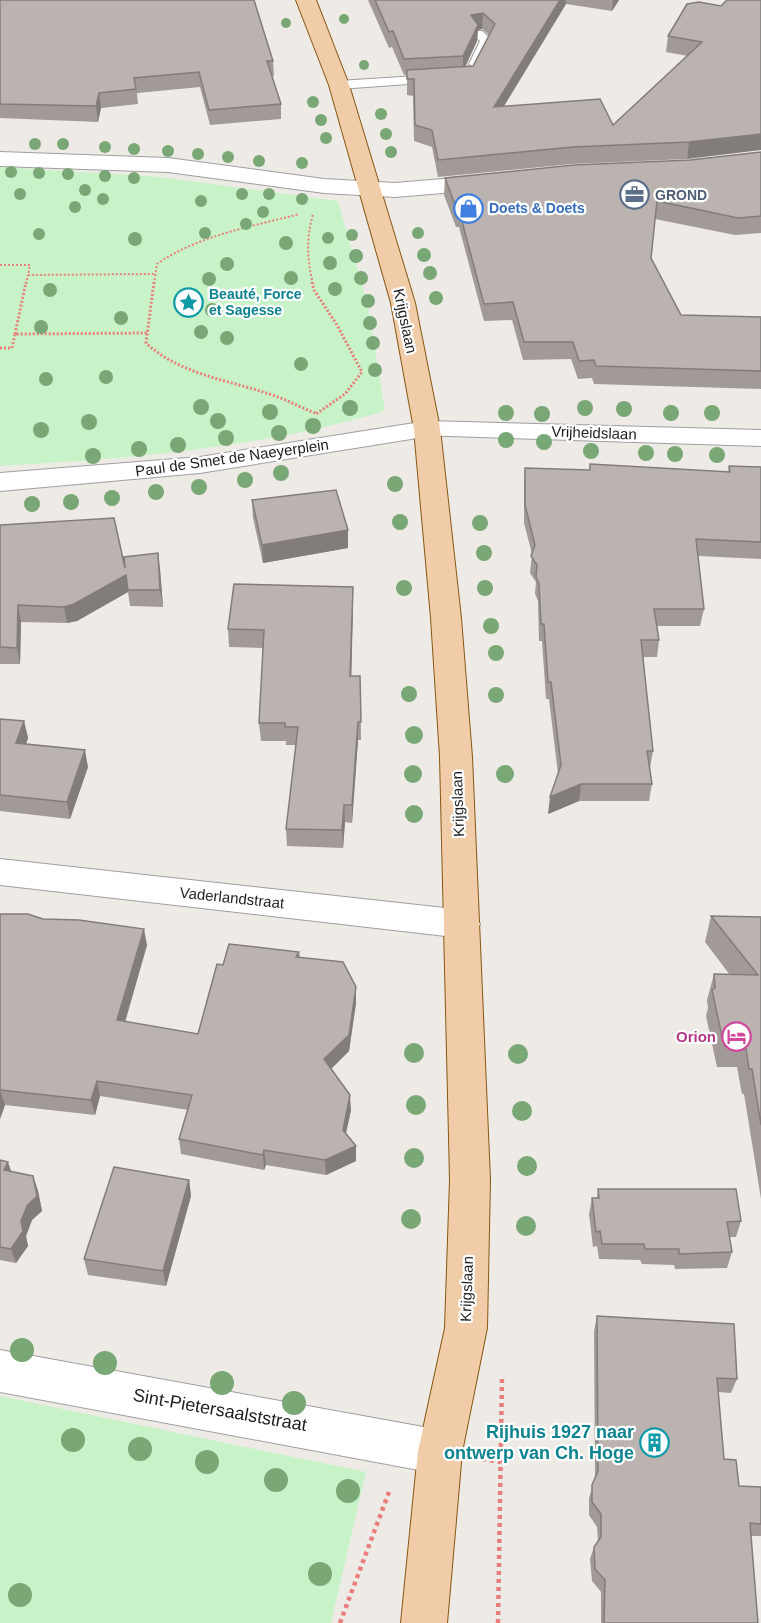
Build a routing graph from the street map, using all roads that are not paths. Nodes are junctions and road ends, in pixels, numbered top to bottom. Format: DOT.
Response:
graph roads {
  1 [pos="306,0"];
  2 [pos="478,33"];
  3 [pos="468,77"];
  4 [pos="447,78"];
  5 [pos="339,85"];
  6 [pos="0,159"];
  7 [pos="514,180"];
  8 [pos="369,189"];
  9 [pos="427,429"];
  10 [pos="761,438"];
  11 [pos="0,482"];
  12 [pos="0,872"];
  13 [pos="463,924"];
  14 [pos="0,1371"];
  15 [pos="440,1452"];
  16 [pos="424,1623"];
  1 -- 5 [label="main road, Krijgslaan"];
  2 -- 3 [label="lane"];
  4 -- 5 [label="lane"];
  5 -- 8 [label="main road, Krijgslaan"];
  6 -- 8 [label="street"];
  7 -- 8 [label="street"];
  8 -- 9 [label="main road, Krijgslaan"];
  9 -- 10 [label="street, Vrijheidslaan"];
  9 -- 11 [label="street, Paul de Smet de Naeyerplein"];
  9 -- 13 [label="main road, Krijgslaan"];
  12 -- 13 [label="street, Vaderlandstraat"];
  13 -- 15 [label="main road, Krijgslaan"];
  14 -- 15 [label="street, Sint-Pietersaalststraat"];
  15 -- 16 [label="main road, Krijgslaan"];
}
